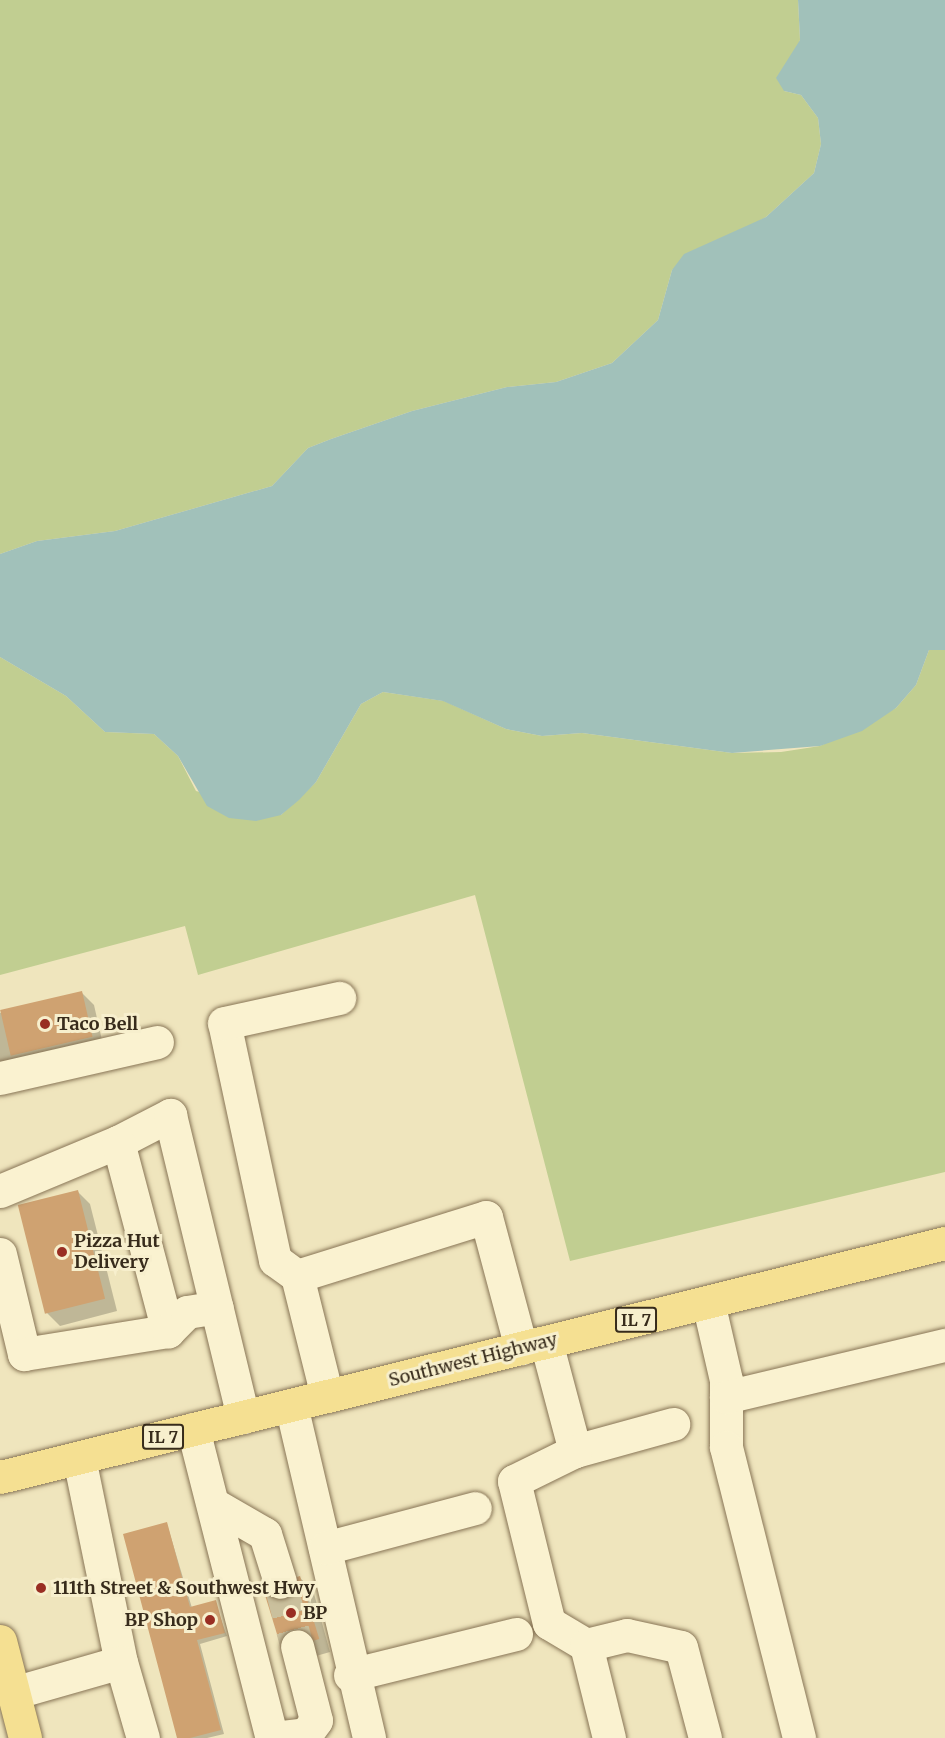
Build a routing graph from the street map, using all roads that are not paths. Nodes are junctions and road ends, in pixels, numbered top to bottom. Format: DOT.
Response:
graph roads {
  1 [pos="339,998"];
  2 [pos="157,1042"];
  3 [pos="0,1078"];
  4 [pos="118,1142"];
  5 [pos="0,1191"];
  6 [pos="945,1243"];
  7 [pos="0,1254"];
  8 [pos="297,1276"];
  9 [pos="708,1302"];
  10 [pos="217,1307"];
  11 [pos="168,1331"];
  12 [pos="534,1345"];
  13 [pos="945,1345"];
  14 [pos="327,1396"];
  15 [pos="726,1397"];
  16 [pos="291,1405"];
  17 [pos="243,1417"];
  18 [pos="673,1424"];
  19 [pos="193,1429"];
  20 [pos="575,1451"];
  21 [pos="79,1458"];
  22 [pos="0,1477"];
  23 [pos="213,1504"];
  24 [pos="475,1508"];
  25 [pos="325,1548"];
  26 [pos="280,1582"];
  27 [pos="516,1634"];
  28 [pos="0,1641"];
  29 [pos="586,1645"];
  30 [pos="297,1646"];
  31 [pos="121,1662"];
  32 [pos="350,1675"];
  33 [pos="13,1693"];
  34 [pos="25,1738"];
  35 [pos="143,1738"];
  36 [pos="273,1738"];
  37 [pos="369,1738"];
  38 [pos="609,1738"];
  39 [pos="705,1738"];
  40 [pos="799,1738"];
  1 -- 8 [label="lane"];
  2 -- 3 [label="lane"];
  4 -- 5 [label="lane"];
  4 -- 10 [label="lane"];
  4 -- 11 [label="lane"];
  6 -- 9 [label="main road, Southwest Highway / IL 7"];
  7 -- 11 [label="lane"];
  8 -- 12 [label="lane"];
  8 -- 14 [label="lane"];
  9 -- 12 [label="main road, Southwest Highway / IL 7"];
  9 -- 15 [label="lane"];
  10 -- 11 [label="lane"];
  10 -- 17 [label="lane"];
  12 -- 14 [label="main road, Southwest Highway / IL 7"];
  12 -- 20 [label="lane"];
  13 -- 15 [label="lane"];
  14 -- 16 [label="main road, Southwest Highway / IL 7"];
  15 -- 40 [label="lane"];
  16 -- 17 [label="main road, Southwest Highway / IL 7"];
  16 -- 25 [label="lane"];
  17 -- 19 [label="main road, Southwest Highway / IL 7"];
  18 -- 20 [label="lane"];
  19 -- 21 [label="main road, Southwest Highway / IL 7"];
  19 -- 23 [label="lane"];
  20 -- 29 [label="lane"];
  21 -- 22 [label="main road, Southwest Highway / IL 7"];
  21 -- 31 [label="lane"];
  23 -- 26 [label="lane"];
  23 -- 36 [label="lane"];
  24 -- 25 [label="lane"];
  25 -- 32 [label="lane"];
  27 -- 32 [label="lane"];
  28 -- 33 [label="main road"];
  29 -- 38 [label="lane"];
  29 -- 39 [label="lane"];
  30 -- 36 [label="lane"];
  31 -- 33 [label="lane"];
  31 -- 35 [label="lane"];
  32 -- 37 [label="lane"];
  33 -- 34 [label="main road"];
}
